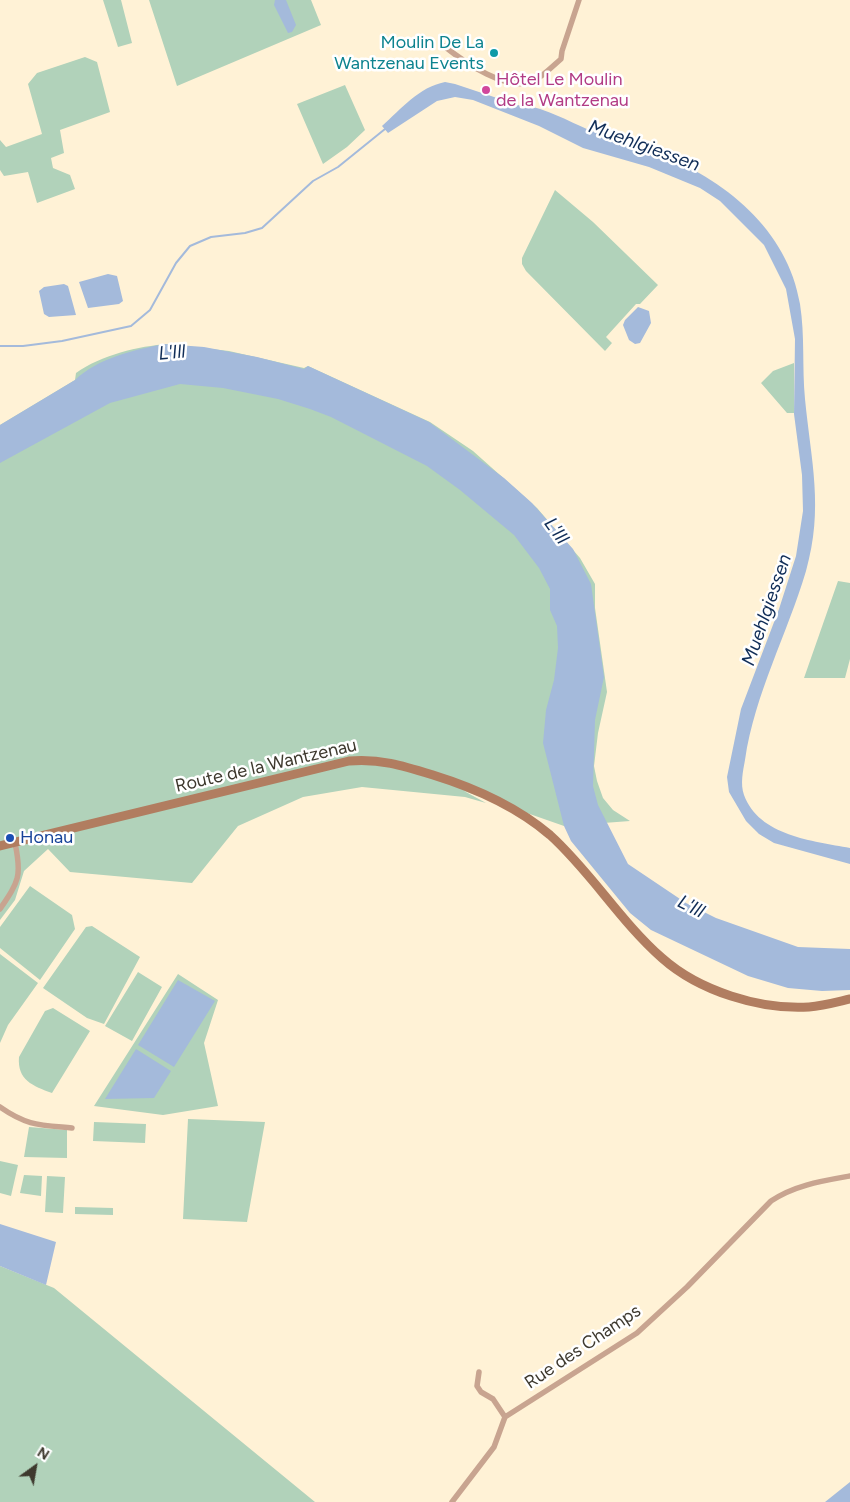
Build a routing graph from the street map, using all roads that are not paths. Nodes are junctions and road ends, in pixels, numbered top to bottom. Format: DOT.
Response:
graph roads {
  1 [pos="580,0"];
  2 [pos="444,46"];
  3 [pos="15,843"];
  4 [pos="0,846"];
  5 [pos="0,909"];
  6 [pos="850,999"];
  7 [pos="0,1107"];
  8 [pos="72,1128"];
  9 [pos="850,1176"];
  10 [pos="479,1372"];
  11 [pos="504,1417"];
  12 [pos="452,1502"];
  1 -- 2 [label="street"];
  3 -- 4 [label="main road, Route de la Wantzenau"];
  3 -- 5 [label="street"];
  3 -- 6 [label="main road, Route de la Wantzenau"];
  7 -- 8 [label="street"];
  9 -- 11 [label="street, Rue des Champs"];
  10 -- 11 [label="street"];
  11 -- 12 [label="street"];
}
